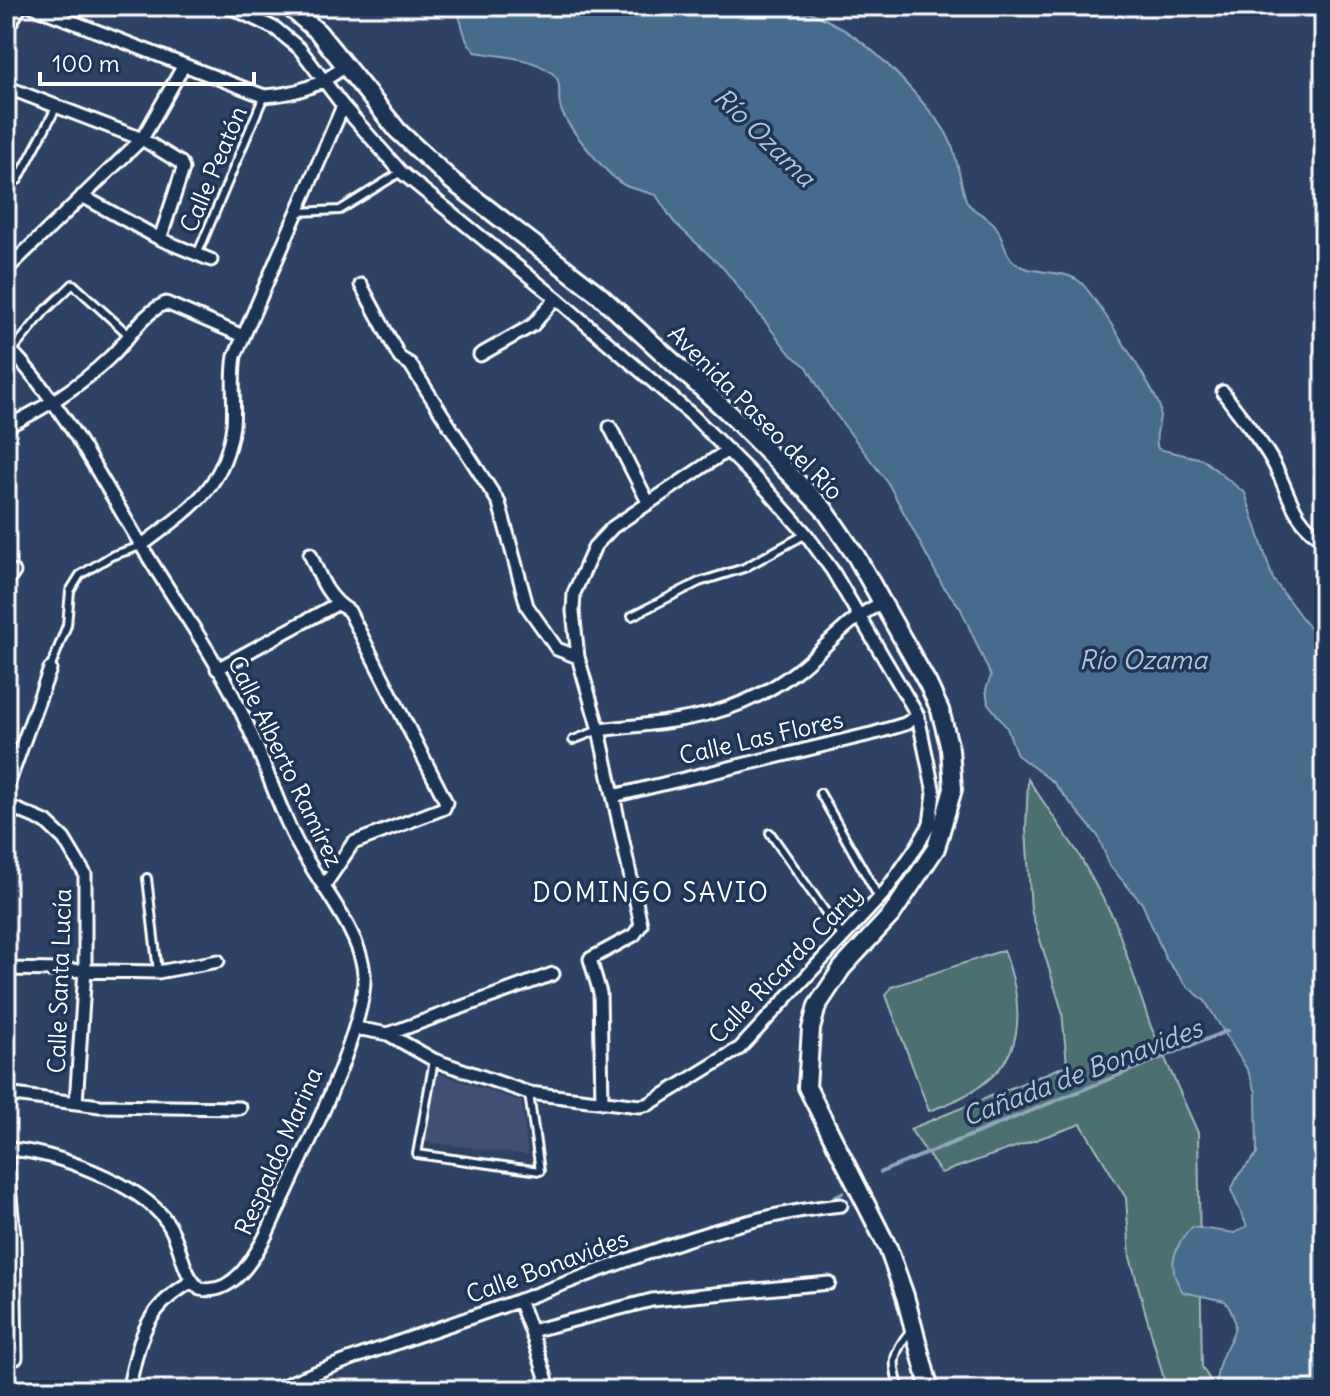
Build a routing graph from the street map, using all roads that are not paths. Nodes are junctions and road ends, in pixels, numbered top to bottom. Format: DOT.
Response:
graph roads {
  1 [pos="24,6"];
  2 [pos="32,6"];
  3 [pos="228,6"];
  4 [pos="288,6"];
  5 [pos="6,34"];
  6 [pos="184,65"];
  7 [pos="345,66"];
  8 [pos="325,82"];
  9 [pos="6,87"];
  10 [pos="264,96"];
  11 [pos="343,106"];
  12 [pos="56,108"];
  13 [pos="142,139"];
  14 [pos="401,172"];
  15 [pos="18,180"];
  16 [pos="82,196"];
  17 [pos="297,212"];
  18 [pos="160,239"];
  19 [pos="196,256"];
  20 [pos="211,260"];
  21 [pos="6,270"];
  22 [pos="361,285"];
  23 [pos="556,298"];
  24 [pos="243,336"];
  25 [pos="131,337"];
  26 [pos="9,348"];
  27 [pos="480,355"];
  28 [pos="1223,392"];
  29 [pos="56,402"];
  30 [pos="6,427"];
  31 [pos="610,427"];
  32 [pos="728,450"];
  33 [pos="648,502"];
  34 [pos="806,534"];
  35 [pos="1324,539"];
  36 [pos="141,546"];
  37 [pos="310,554"];
  38 [pos="14,572"];
  39 [pos="6,583"];
  40 [pos="337,604"];
  41 [pos="880,604"];
  42 [pos="860,614"];
  43 [pos="632,616"];
  44 [pos="578,657"];
  45 [pos="50,669"];
  46 [pos="217,669"];
  47 [pos="918,716"];
  48 [pos="599,730"];
  49 [pos="573,740"];
  50 [pos="6,790"];
  51 [pos="820,793"];
  52 [pos="613,796"];
  53 [pos="6,805"];
  54 [pos="770,833"];
  55 [pos="147,878"];
  56 [pos="324,886"];
  57 [pos="879,898"];
  58 [pos="843,937"];
  59 [pos="218,961"];
  60 [pos="6,969"];
  61 [pos="85,970"];
  62 [pos="158,972"];
  63 [pos="553,974"];
  64 [pos="356,1028"];
  65 [pos="388,1034"];
  66 [pos="434,1060"];
  67 [pos="529,1093"];
  68 [pos="6,1094"];
  69 [pos="602,1102"];
  70 [pos="76,1103"];
  71 [pos="240,1108"];
  72 [pos="6,1149"];
  73 [pos="6,1156"];
  74 [pos="841,1205"];
  75 [pos="10,1237"];
  76 [pos="191,1282"];
  77 [pos="829,1283"];
  78 [pos="519,1300"];
  79 [pos="913,1327"];
  80 [pos="531,1331"];
  81 [pos="16,1358"];
  82 [pos="128,1390"];
  83 [pos="273,1390"];
  84 [pos="550,1390"];
  85 [pos="901,1390"];
  86 [pos="930,1390"];
  1 -- 5 [label="lane"];
  2 -- 6 [label="street"];
  3 -- 8 [label="street, Avenida Paseo del Río"];
  4 -- 7 [label="street, Avenida Paseo del Río"];
  6 -- 10 [label="street"];
  6 -- 13 [label="street"];
  7 -- 8 [label="street"];
  7 -- 41 [label="street, Avenida Paseo del Río"];
  8 -- 10 [label="street"];
  8 -- 11 [label="street, Avenida Paseo del Río"];
  9 -- 12 [label="street"];
  10 -- 19 [label="lane, Calle Peatón"];
  11 -- 14 [label="street, Avenida Paseo del Río"];
  11 -- 17 [label="street"];
  12 -- 13 [label="street"];
  12 -- 15 [label="lane"];
  13 -- 16 [label="street"];
  13 -- 18 [label="street"];
  14 -- 17 [label="lane"];
  14 -- 23 [label="street, Avenida Paseo del Río"];
  16 -- 18 [label="street"];
  16 -- 21 [label="street"];
  17 -- 24 [label="street"];
  18 -- 19 [label="street"];
  19 -- 20 [label="street"];
  22 -- 44 [label="street"];
  23 -- 27 [label="street"];
  23 -- 32 [label="street, Avenida Paseo del Río"];
  24 -- 25 [label="street"];
  24 -- 36 [label="street"];
  25 -- 26 [label="lane"];
  25 -- 29 [label="street"];
  26 -- 29 [label="street, Calle Alberto Ramírez"];
  28 -- 35 [label="street"];
  29 -- 30 [label="street"];
  29 -- 36 [label="street, Calle Alberto Ramírez"];
  31 -- 33 [label="street"];
  32 -- 33 [label="street"];
  32 -- 34 [label="street, Avenida Paseo del Río"];
  33 -- 44 [label="street"];
  34 -- 42 [label="street, Avenida Paseo del Río"];
  34 -- 43 [label="lane"];
  36 -- 45 [label="lane"];
  36 -- 46 [label="street, Calle Alberto Ramírez"];
  37 -- 40 [label="street"];
  38 -- 39 [label="street"];
  40 -- 46 [label="street"];
  40 -- 56 [label="street"];
  41 -- 42 [label="street"];
  41 -- 79 [label="street, Avenida Paseo del Río"];
  42 -- 47 [label="street, Avenida Paseo del Río"];
  42 -- 48 [label="street"];
  44 -- 48 [label="street"];
  45 -- 50 [label="street"];
  46 -- 56 [label="street, Calle Alberto Ramírez"];
  47 -- 52 [label="street, Calle Las Flores"];
  47 -- 57 [label="street, Calle Ricardo Carty"];
  48 -- 49 [label="lane"];
  48 -- 52 [label="street"];
  51 -- 57 [label="lane"];
  52 -- 69 [label="street"];
  53 -- 61 [label="street, Calle Santa Lucía"];
  54 -- 58 [label="lane"];
  55 -- 62 [label="lane"];
  56 -- 64 [label="street, Calle Alberto Ramírez"];
  57 -- 58 [label="street, Calle Ricardo Carty"];
  58 -- 69 [label="street, Calle Ricardo Carty"];
  59 -- 62 [label="street"];
  60 -- 61 [label="street"];
  61 -- 62 [label="street"];
  61 -- 70 [label="street, Calle Santa Lucía"];
  63 -- 65 [label="street"];
  64 -- 65 [label="street, Calle Ricardo Carty"];
  64 -- 76 [label="street, Respaldo Marina"];
  65 -- 66 [label="street, Calle Ricardo Carty"];
  66 -- 67 [label="street, Calle Ricardo Carty"];
  66 -- 67 [label="lane"];
  67 -- 69 [label="street, Calle Ricardo Carty"];
  68 -- 70 [label="street"];
  70 -- 71 [label="street"];
  72 -- 76 [label="street"];
  73 -- 75 [label="street"];
  74 -- 78 [label="street, Calle Bonavides"];
  75 -- 81 [label="street"];
  76 -- 82 [label="street"];
  77 -- 80 [label="street"];
  78 -- 80 [label="street"];
  78 -- 83 [label="street, Calle Bonavides"];
  79 -- 85 [label="lane"];
  79 -- 86 [label="street, Avenida Paseo del Río"];
  80 -- 84 [label="street"];
}
